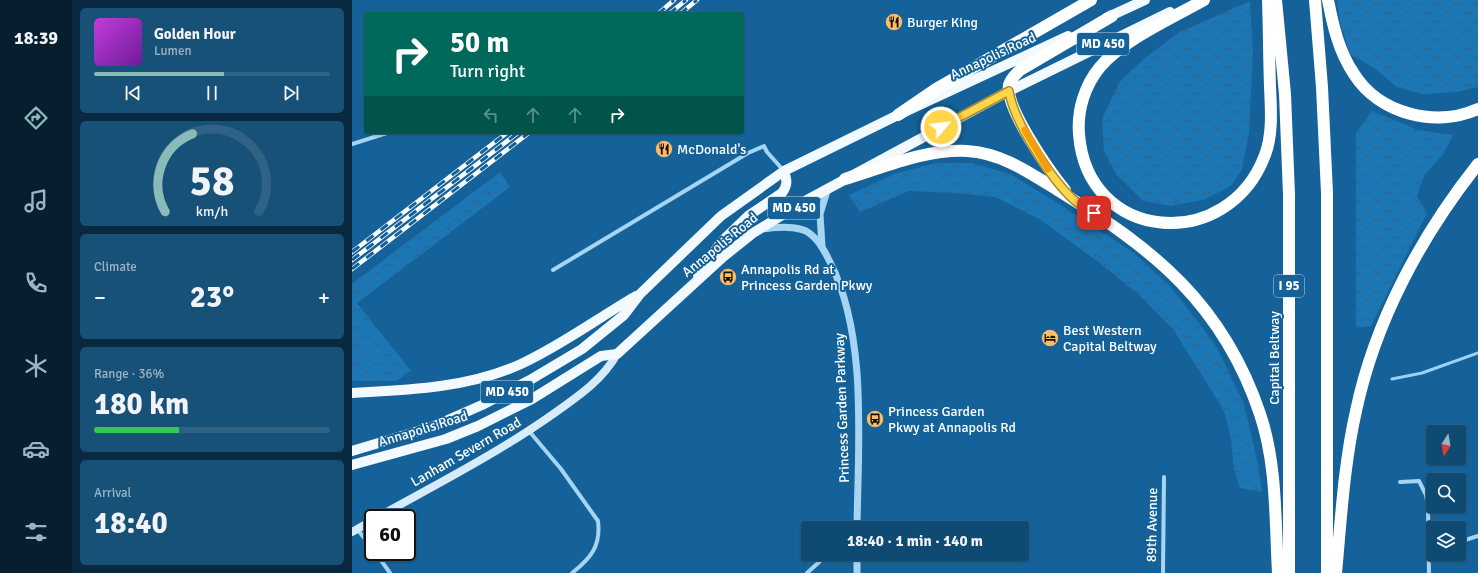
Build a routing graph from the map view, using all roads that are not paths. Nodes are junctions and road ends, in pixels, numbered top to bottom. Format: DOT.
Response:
graph roads {
  1 [pos="1091,0"];
  2 [pos="1145,0"];
  3 [pos="1197,0"];
  4 [pos="1204,0"];
  5 [pos="1271,0"];
  6 [pos="1315,0"];
  7 [pos="1328,0"];
  8 [pos="1112,16"];
  9 [pos="1009,91"];
  10 [pos="1478,109"];
  11 [pos="898,115"];
  12 [pos="384,134"];
  13 [pos="352,144"];
  14 [pos="1478,164"];
  15 [pos="784,171"];
  16 [pos="845,179"];
  17 [pos="828,188"];
  18 [pos="1074,200"];
  19 [pos="761,229"];
  20 [pos="822,246"];
  21 [pos="553,270"];
  22 [pos="686,291"];
  23 [pos="640,294"];
  24 [pos="617,354"];
  25 [pos="352,393"];
  26 [pos="529,431"];
  27 [pos="352,451"];
  28 [pos="352,465"];
  29 [pos="1164,477"];
  30 [pos="1400,482"];
  31 [pos="392,509"];
  32 [pos="857,521"];
  33 [pos="1428,521"];
  34 [pos="364,525"];
  35 [pos="354,530"];
  36 [pos="1478,536"];
  37 [pos="364,540"];
  38 [pos="1466,540"];
  39 [pos="381,561"];
  40 [pos="820,561"];
  41 [pos="857,561"];
  42 [pos="1430,561"];
  43 [pos="390,573"];
  44 [pos="572,573"];
  45 [pos="807,573"];
  46 [pos="857,573"];
  47 [pos="1163,573"];
  48 [pos="1278,573"];
  49 [pos="1289,573"];
  50 [pos="1327,573"];
  51 [pos="1336,573"];
  52 [pos="1429,573"];
  1 -- 11 [label="highway"];
  2 -- 8 [label="main road, Annapolis Road / MD 450"];
  3 -- 9 [label="main road, Annapolis Road / MD 450"];
  4 -- 5 [label="highway"];
  5 -- 49 [label="highway, Capital Beltway / I 95"];
  6 -- 50 [label="highway"];
  7 -- 10 [label="highway"];
  8 -- 9 [label="highway"];
  8 -- 11 [label="main road, Annapolis Road / MD 450"];
  9 -- 16 [label="main road, Annapolis Road / MD 450"];
  9 -- 18 [label="highway"];
  11 -- 15 [label="main road, Annapolis Road / MD 450"];
  12 -- 13 [label="street"];
  14 -- 51 [label="highway"];
  15 -- 21 [label="street"];
  15 -- 22 [label="main road"];
  15 -- 23 [label="main road, Annapolis Road / MD 450"];
  16 -- 17 [label="main road, Annapolis Road / MD 450"];
  16 -- 18 [label="highway"];
  17 -- 19 [label="main road, Annapolis Road / MD 450"];
  17 -- 20 [label="street, Princess Garden Parkway"];
  18 -- 48 [label="highway"];
  19 -- 20 [label="street, Princess Garden Parkway"];
  19 -- 22 [label="main road, Annapolis Road / MD 450"];
  20 -- 32 [label="street, Princess Garden Parkway"];
  22 -- 24 [label="main road, Annapolis Road / MD 450"];
  23 -- 25 [label="main road"];
  23 -- 27 [label="main road, Annapolis Road / MD 450"];
  24 -- 26 [label="main road, Lanham Severn Road"];
  24 -- 28 [label="main road, Annapolis Road / MD 450"];
  26 -- 31 [label="main road, Lanham Severn Road"];
  26 -- 44 [label="street"];
  29 -- 47 [label="street, 89th Avenue"];
  30 -- 33 [label="street"];
  34 -- 35 [label="main road"];
  35 -- 37 [label="street"];
  36 -- 38 [label="street"];
  39 -- 43 [label="street"];
  40 -- 45 [label="street"];
  41 -- 46 [label="street"];
  42 -- 52 [label="street"];
}
